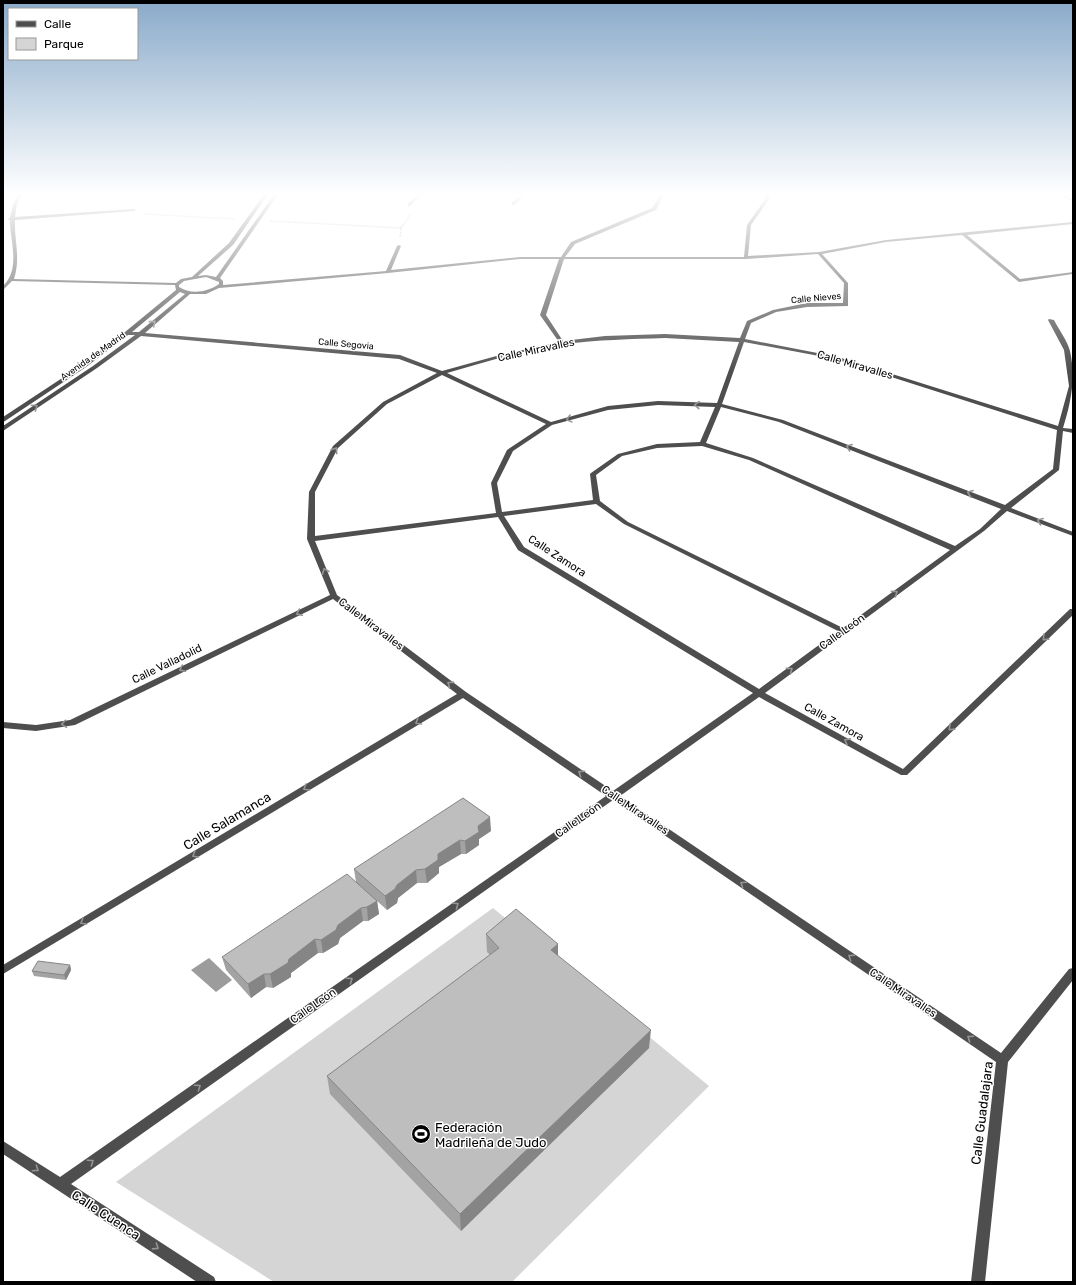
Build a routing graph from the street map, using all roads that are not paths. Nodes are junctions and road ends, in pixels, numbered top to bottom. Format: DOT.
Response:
graph roads {
  1 [pos="14,253"];
  2 [pos="220,253"];
  3 [pos="235,253"];
  4 [pos="396,253"];
  5 [pos="566,253"];
  6 [pos="746,253"];
  7 [pos="819,253"];
  8 [pos="986,253"];
  9 [pos="562,258"];
  10 [pos="746,258"];
  11 [pos="388,272"];
  12 [pos="1073,273"];
  13 [pos="194,277"];
  14 [pos="217,279"];
  15 [pos="11,280"];
  16 [pos="178,287"];
  17 [pos="218,287"];
  18 [pos="3,289"];
  19 [pos="189,292"];
  20 [pos="1051,320"];
  21 [pos="127,333"];
  22 [pos="139,335"];
  23 [pos="741,340"];
  24 [pos="562,343"];
  25 [pos="442,374"];
  26 [pos="719,405"];
  27 [pos="3,420"];
  28 [pos="550,424"];
  29 [pos="3,429"];
  30 [pos="1060,429"];
  31 [pos="1073,431"];
  32 [pos="702,444"];
  33 [pos="597,502"];
  34 [pos="1006,508"];
  35 [pos="499,513"];
  36 [pos="1073,534"];
  37 [pos="312,539"];
  38 [pos="955,549"];
  39 [pos="334,596"];
  40 [pos="1073,611"];
  41 [pos="844,630"];
  42 [pos="759,693"];
  43 [pos="464,694"];
  44 [pos="3,725"];
  45 [pos="613,795"];
  46 [pos="3,970"];
  47 [pos="1073,972"];
  48 [pos="1002,1060"];
  49 [pos="3,1147"];
  50 [pos="60,1185"];
  51 [pos="209,1282"];
  52 [pos="978,1282"];
  1 -- 15 [label="street"];
  2 -- 13 [label="street"];
  3 -- 14 [label="street"];
  4 -- 11 [label="street"];
  5 -- 9 [label="street"];
  6 -- 10 [label="street"];
  7 -- 10 [label="street"];
  7 -- 23 [label="street, Calle Nieves"];
  8 -- 12 [label="street"];
  9 -- 10 [label="street"];
  9 -- 11 [label="street"];
  9 -- 24 [label="street"];
  11 -- 17 [label="street"];
  13 -- 14 [label="street"];
  13 -- 16 [label="street"];
  14 -- 17 [label="street"];
  15 -- 16 [label="street"];
  15 -- 18 [label="street"];
  16 -- 19 [label="street"];
  16 -- 21 [label="street, Avenida de Madrid"];
  17 -- 19 [label="street"];
  22 -- 19 [label="street, Avenida de Madrid, one-way"];
  20 -- 30 [label="street, Calle León"];
  21 -- 22 [label="street, Calle Segovia"];
  21 -- 27 [label="street, Avenida de Madrid"];
  22 -- 25 [label="street, Calle Segovia"];
  29 -- 22 [label="street, Avenida de Madrid, one-way"];
  23 -- 24 [label="street, Calle Miravalles"];
  23 -- 26 [label="street"];
  23 -- 30 [label="street, Calle Miravalles"];
  24 -- 25 [label="street, Calle Miravalles"];
  25 -- 28 [label="street, Calle Segovia"];
  37 -- 25 [label="street, Calle Miravalles, one-way"];
  26 -- 28 [label="street, Calle Zamora, one-way"];
  26 -- 32 [label="street"];
  34 -- 26 [label="street, Calle Zamora, one-way"];
  28 -- 35 [label="street, Calle Zamora"];
  30 -- 31 [label="street, Calle Miravalles"];
  30 -- 34 [label="street, Calle León"];
  32 -- 33 [label="street"];
  32 -- 38 [label="street"];
  33 -- 35 [label="street"];
  33 -- 41 [label="street"];
  36 -- 34 [label="street, Calle Zamora, one-way"];
  34 -- 38 [label="street, Calle León"];
  35 -- 37 [label="street"];
  35 -- 42 [label="street, Calle Zamora"];
  39 -- 37 [label="street, Calle Miravalles, one-way"];
  41 -- 38 [label="street, Calle León, one-way"];
  43 -- 39 [label="street, Calle Miravalles, one-way"];
  39 -- 44 [label="street, Calle Valladolid, one-way"];
  40 -- 42 [label="street, Calle Zamora, one-way"];
  42 -- 41 [label="street, Calle León, one-way"];
  42 -- 45 [label="street, Calle León"];
  45 -- 43 [label="street, Calle Miravalles, one-way"];
  43 -- 46 [label="street, Calle Salamanca, one-way"];
  48 -- 45 [label="street, Calle Miravalles, one-way"];
  50 -- 45 [label="street, Calle León, one-way"];
  47 -- 48 [label="street, Calle Guadalajara"];
  48 -- 52 [label="street, Calle Guadalajara"];
  49 -- 50 [label="street, Calle Cuenca, one-way"];
  50 -- 51 [label="street, Calle Cuenca, one-way"];
}
